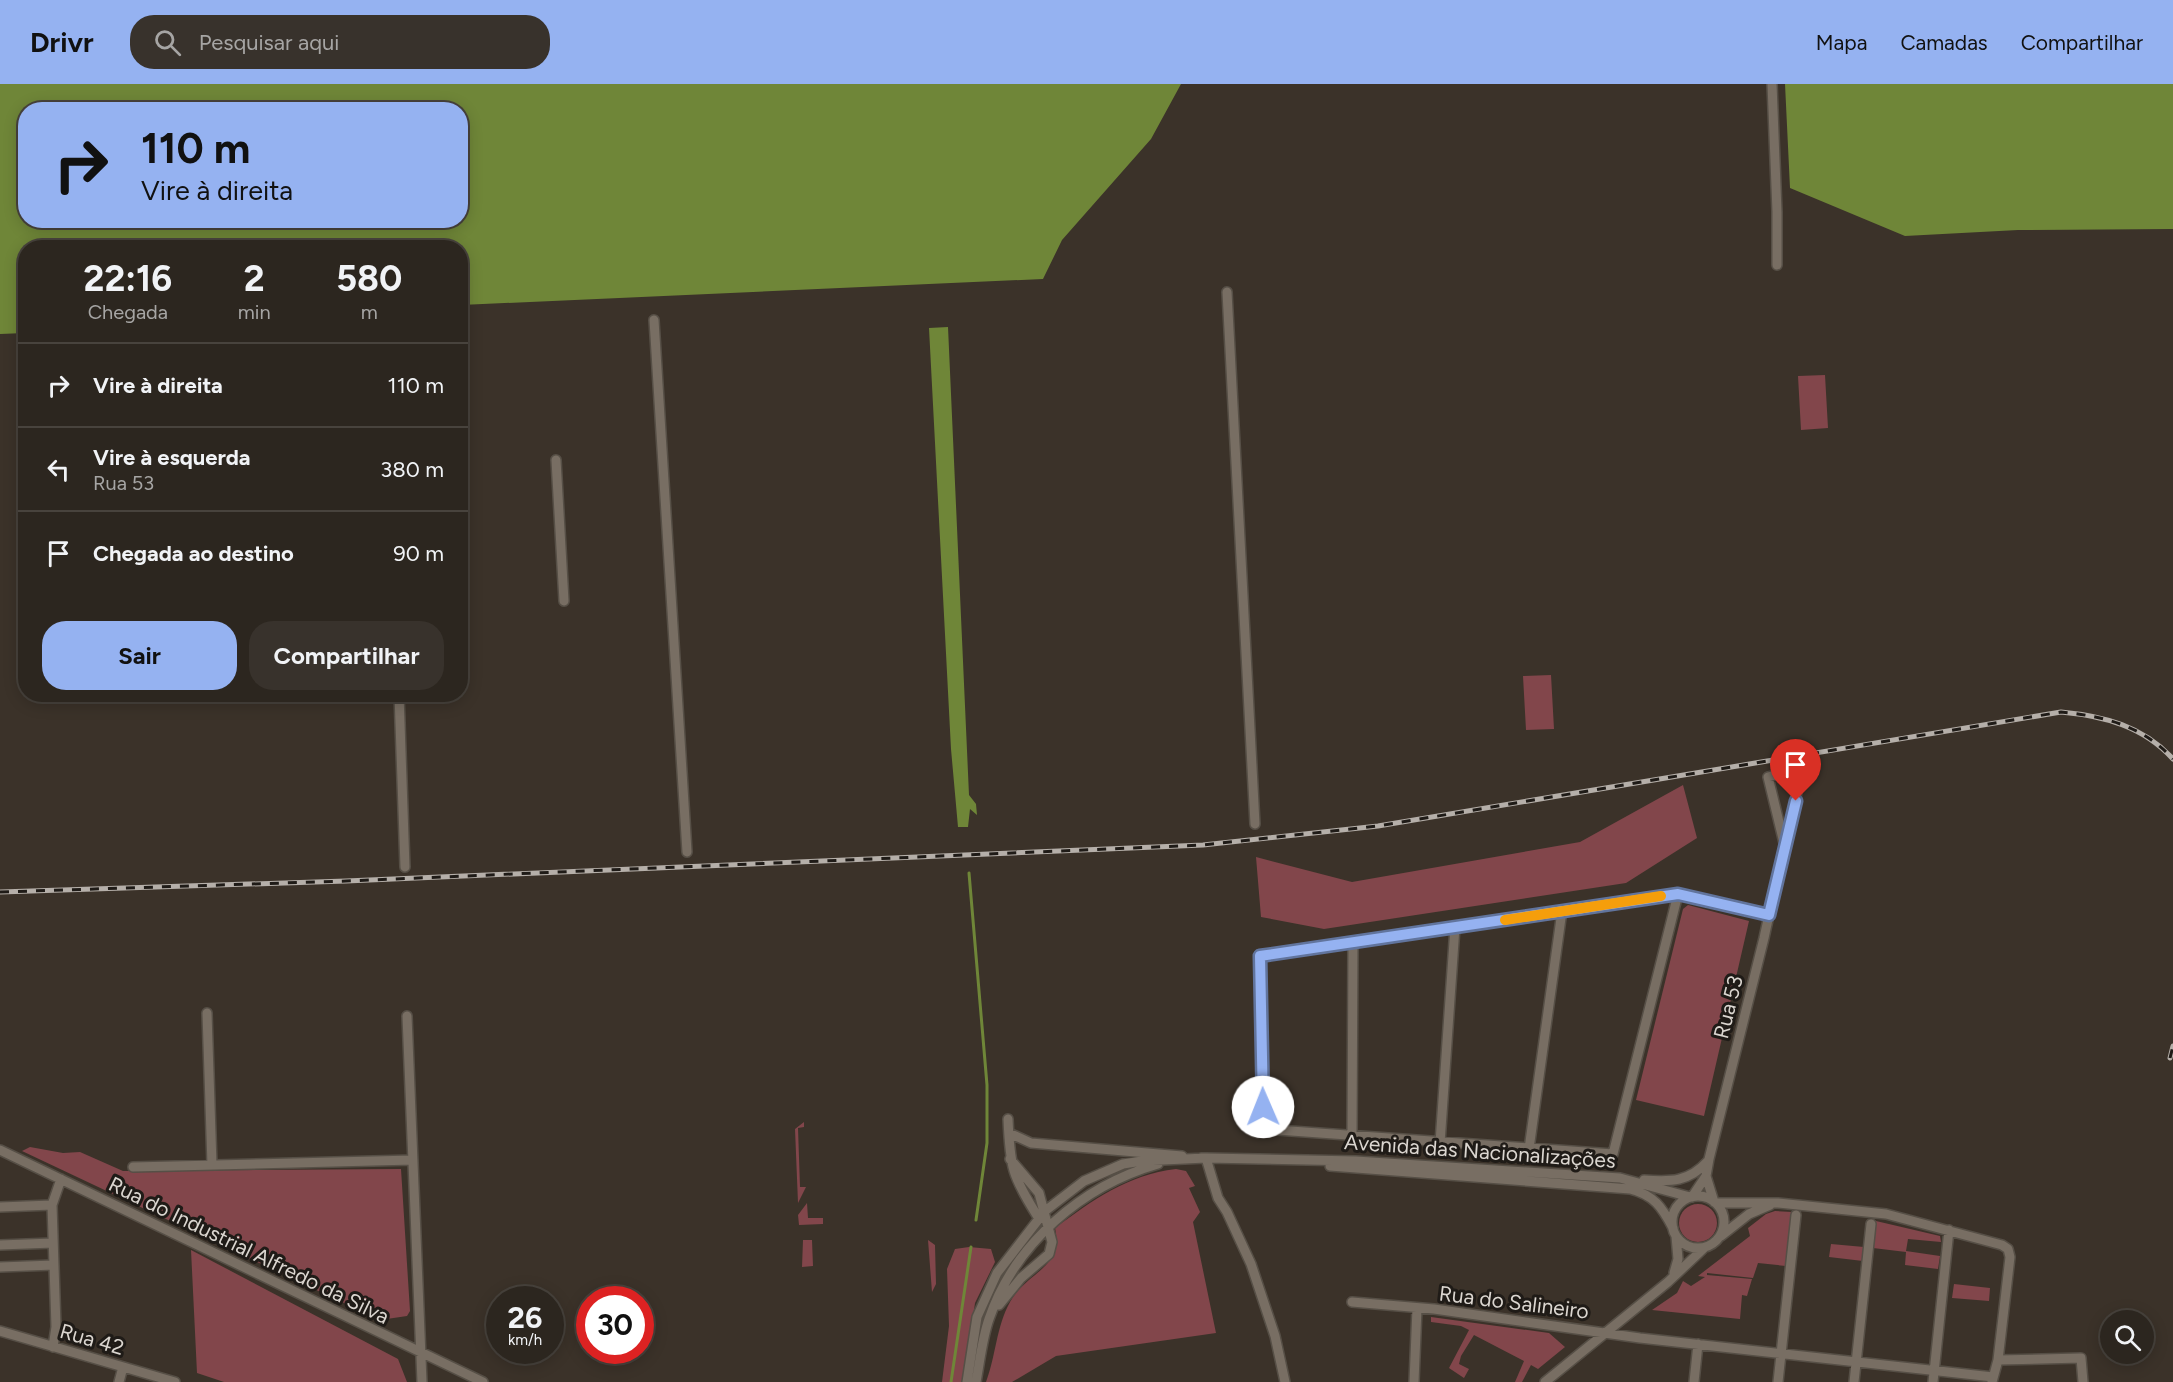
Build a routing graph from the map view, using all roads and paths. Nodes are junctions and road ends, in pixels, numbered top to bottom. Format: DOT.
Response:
graph roads {
  1 [pos="1772,84"];
  2 [pos="1777,265"];
  3 [pos="1227,291"];
  4 [pos="654,320"];
  5 [pos="556,460"];
  6 [pos="564,601"];
  7 [pos="399,702"];
  8 [pos="1255,824"];
  9 [pos="1785,847"];
  10 [pos="687,852"];
  11 [pos="405,867"];
  12 [pos="1678,894"];
  13 [pos="1562,911"];
  14 [pos="1769,915"];
  15 [pos="1455,927"];
  16 [pos="1353,942"];
  17 [pos="207,1013"];
  18 [pos="407,1016"];
  19 [pos="1008,1119"];
  20 [pos="1009,1133"];
  21 [pos="1352,1137"];
  22 [pos="1440,1143"];
  23 [pos="1529,1149"];
  24 [pos="0,1150"];
  25 [pos="1206,1158"];
  26 [pos="1010,1159"];
  27 [pos="1265,1159"];
  28 [pos="1709,1159"];
  29 [pos="413,1160"];
  30 [pos="1166,1161"];
  31 [pos="212,1165"];
  32 [pos="133,1167"];
  33 [pos="1706,1176"];
  34 [pos="61,1179"];
  35 [pos="1631,1179"];
  36 [pos="1691,1197"];
  37 [pos="1715,1203"];
  38 [pos="1778,1203"];
  39 [pos="52,1205"];
  40 [pos="0,1207"];
  41 [pos="1042,1214"];
  42 [pos="1796,1215"];
  43 [pos="1871,1224"];
  44 [pos="1049,1226"];
  45 [pos="1949,1230"];
  46 [pos="1674,1232"];
  47 [pos="1719,1238"];
  48 [pos="53,1243"];
  49 [pos="0,1245"];
  50 [pos="1704,1248"];
  51 [pos="54,1265"];
  52 [pos="0,1267"];
  53 [pos="1668,1282"];
  54 [pos="1353,1302"];
  55 [pos="1417,1308"];
  56 [pos="989,1318"];
  57 [pos="0,1331"];
  58 [pos="1607,1332"];
  59 [pos="1698,1344"];
  60 [pos="53,1347"];
  61 [pos="422,1352"];
  62 [pos="1781,1353"];
  63 [pos="1998,1360"];
  64 [pos="1856,1362"];
  65 [pos="123,1367"];
  66 [pos="1934,1370"];
  67 [pos="1993,1379"];
  68 [pos="119,1382"];
  69 [pos="175,1382"];
  70 [pos="422,1382"];
  71 [pos="483,1382"];
  72 [pos="967,1382"];
  73 [pos="976,1382"];
  74 [pos="1285,1382"];
  75 [pos="1414,1382"];
  76 [pos="1545,1382"];
  77 [pos="1694,1382"];
  78 [pos="1778,1382"];
  79 [pos="1854,1382"];
  80 [pos="1933,1382"];
  81 [pos="2083,1382"];
  1 -- 2 [label="street"];
  3 -- 8 [label="street"];
  4 -- 10 [label="street"];
  5 -- 6 [label="street"];
  7 -- 11 [label="street"];
  9 -- 9 [label="street, Rua 53"];
  9 -- 14 [label="street, Rua 53"];
  12 -- 13 [label="street"];
  12 -- 14 [label="street"];
  12 -- 23 [label="street"];
  13 -- 15 [label="street"];
  13 -- 23 [label="street"];
  14 -- 28 [label="street, Rua 53"];
  15 -- 16 [label="street"];
  15 -- 22 [label="street"];
  16 -- 21 [label="street"];
  16 -- 21 [label="street"];
  17 -- 31 [label="street"];
  18 -- 29 [label="street"];
  19 -- 20 [label="street"];
  20 -- 25 [label="street"];
  20 -- 26 [label="street"];
  21 -- 22 [label="street"];
  22 -- 23 [label="street"];
  24 -- 34 [label="street, Rua do Industrial Alfredo da Silva"];
  25 -- 27 [label="street, Avenida das Nacionalizações"];
  25 -- 30 [label="street, Avenida das Nacionalizações"];
  25 -- 74 [label="street"];
  26 -- 41 [label="street"];
  26 -- 41 [label="street"];
  27 -- 35 [label="street, Avenida das Nacionalizações"];
  27 -- 46 [label="street, Avenida das Nacionalizações"];
  28 -- 33 [label="street, Rua 53"];
  28 -- 35 [label="street"];
  29 -- 31 [label="street"];
  29 -- 61 [label="street"];
  30 -- 41 [label="street, Avenida das Nacionalizações"];
  30 -- 44 [label="street, Avenida das Nacionalizações"];
  31 -- 32 [label="street"];
  33 -- 36 [label="street, Rua 53"];
  33 -- 37 [label="street, Rua 53"];
  34 -- 39 [label="street"];
  34 -- 61 [label="street, Rua do Industrial Alfredo da Silva"];
  35 -- 36 [label="street, Avenida das Nacionalizações"];
  36 -- 37 [label="street"];
  36 -- 46 [label="street"];
  37 -- 38 [label="street"];
  37 -- 47 [label="street"];
  38 -- 45 [label="street"];
  38 -- 47 [label="street"];
  39 -- 40 [label="street"];
  39 -- 48 [label="street"];
  41 -- 44 [label="street"];
  41 -- 72 [label="street, Avenida das Nacionalizações"];
  42 -- 62 [label="street"];
  43 -- 64 [label="street"];
  44 -- 56 [label="street, Avenida das Nacionalizações"];
  44 -- 56 [label="street"];
  45 -- 63 [label="street"];
  45 -- 66 [label="street"];
  46 -- 50 [label="street"];
  46 -- 53 [label="street"];
  47 -- 50 [label="street"];
  48 -- 49 [label="street"];
  48 -- 51 [label="street"];
  50 -- 53 [label="street"];
  51 -- 52 [label="street"];
  51 -- 60 [label="street"];
  53 -- 58 [label="street"];
  54 -- 55 [label="street, Rua do Salineiro"];
  55 -- 58 [label="street, Rua do Salineiro"];
  55 -- 75 [label="street, Rua do Salineiro"];
  56 -- 73 [label="street, Avenida das Nacionalizações"];
  57 -- 60 [label="street, Rua 42"];
  58 -- 59 [label="street, Rua do Salineiro"];
  58 -- 76 [label="street"];
  59 -- 62 [label="street, Rua do Salineiro"];
  59 -- 77 [label="street"];
  60 -- 65 [label="street, Rua 42"];
  61 -- 70 [label="street"];
  61 -- 71 [label="street, Rua do Industrial Alfredo da Silva"];
  62 -- 64 [label="street, Rua do Salineiro"];
  62 -- 78 [label="street"];
  63 -- 67 [label="street"];
  63 -- 81 [label="street"];
  64 -- 66 [label="street, Rua do Salineiro"];
  64 -- 79 [label="street"];
  65 -- 68 [label="street"];
  65 -- 69 [label="street, Rua 42"];
  66 -- 67 [label="street, Rua do Salineiro"];
  66 -- 80 [label="street"];
}
